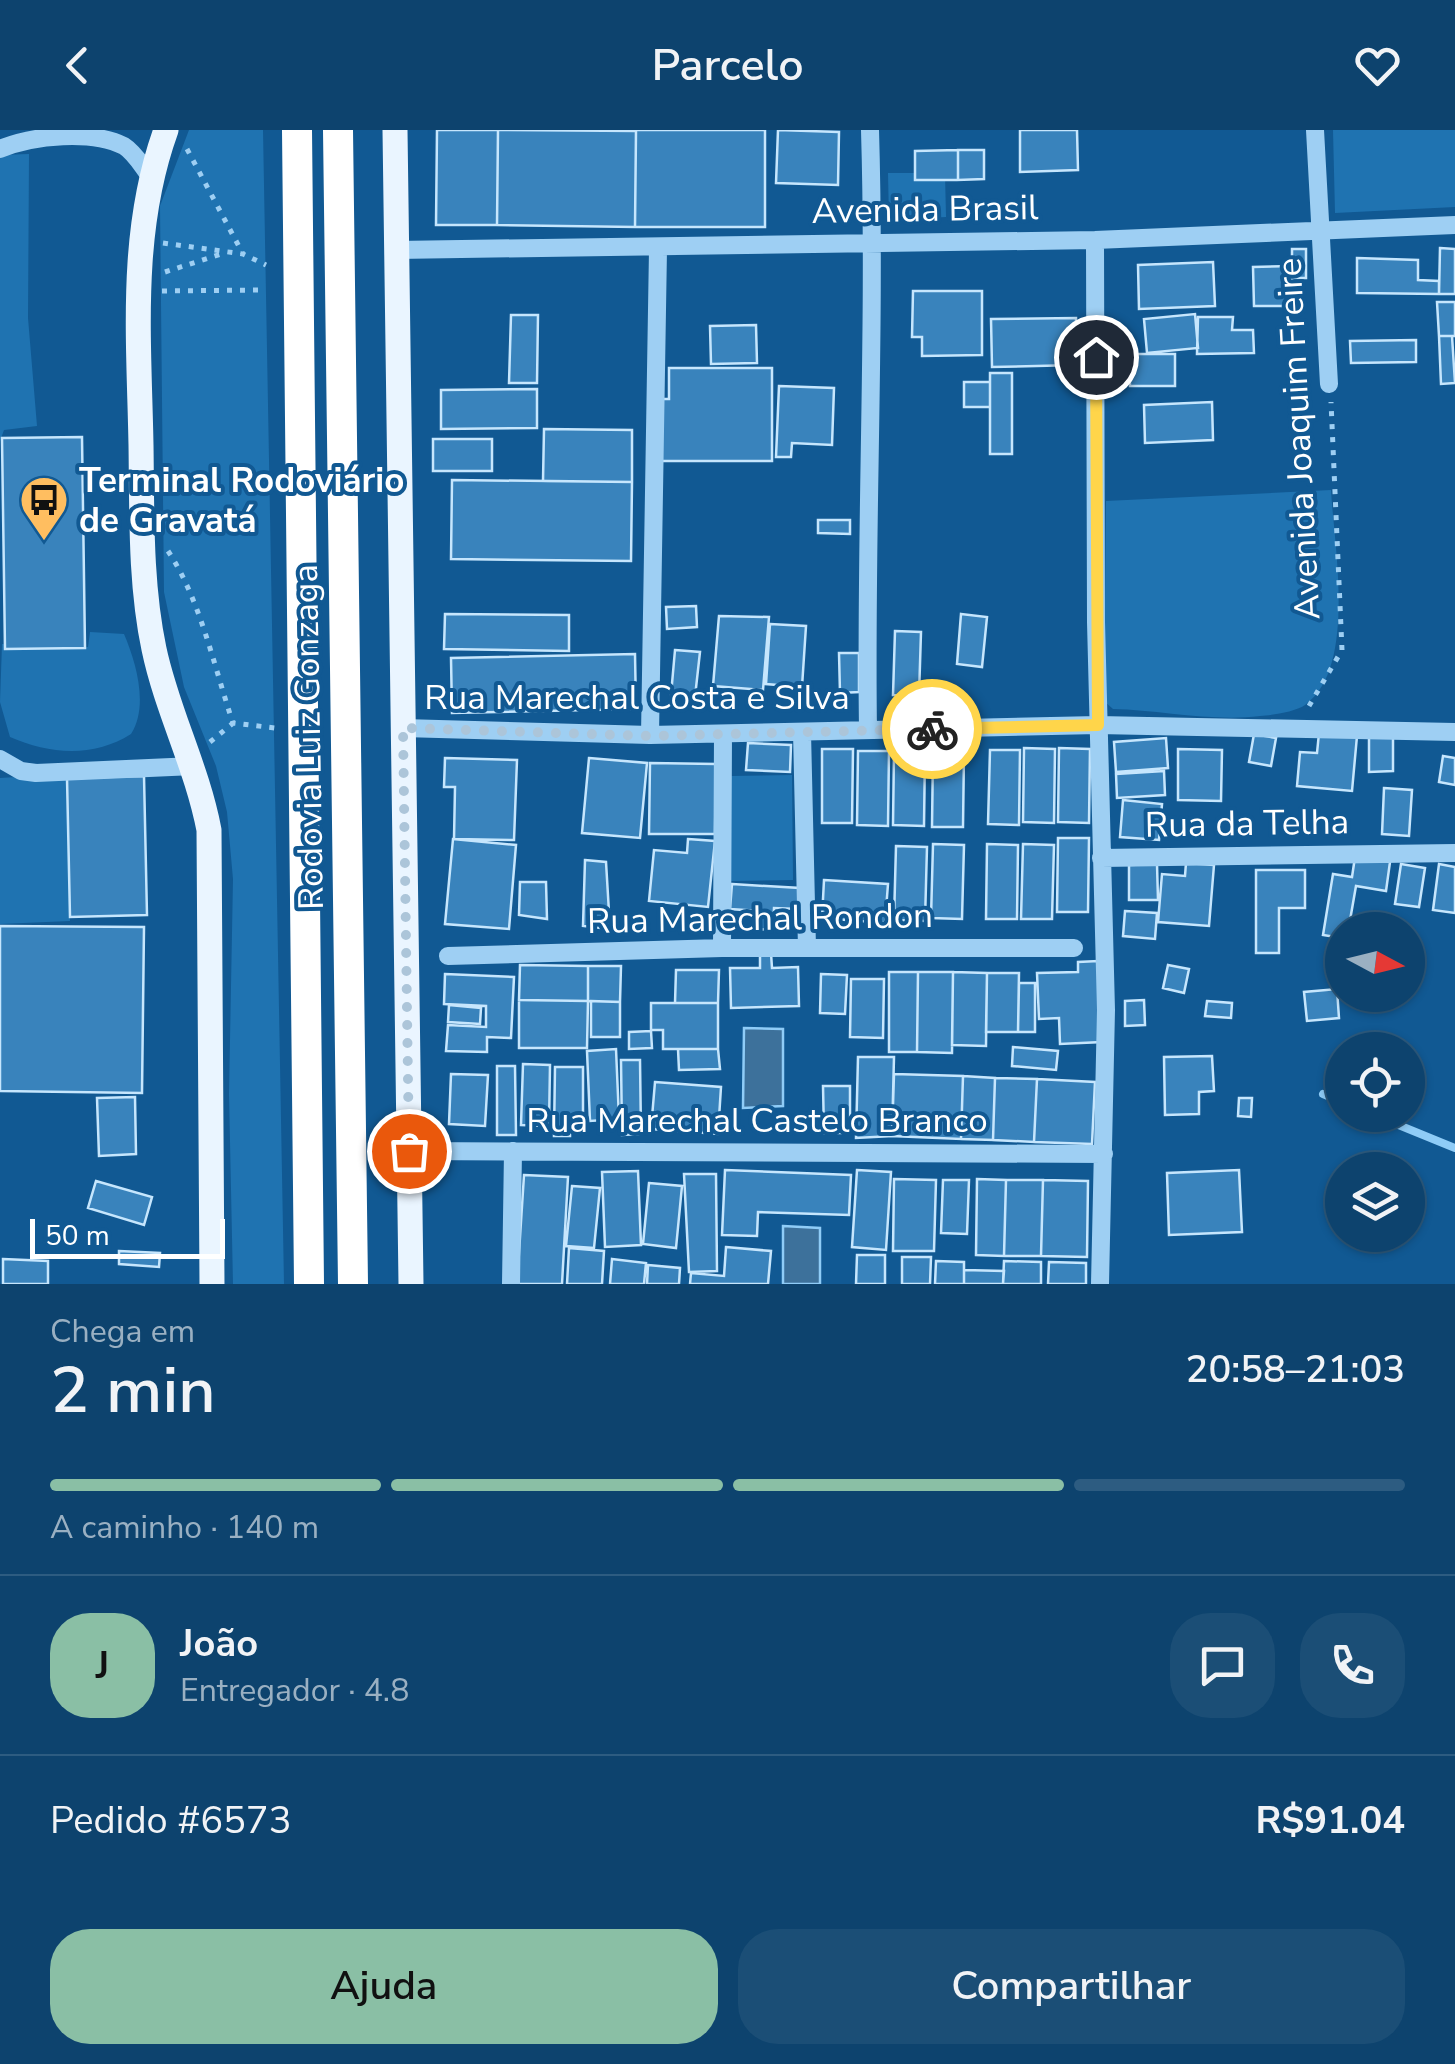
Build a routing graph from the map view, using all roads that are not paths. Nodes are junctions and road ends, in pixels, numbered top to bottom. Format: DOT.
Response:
graph roads {
  1 [pos="166,130"];
  2 [pos="297,130"];
  3 [pos="338,130"];
  4 [pos="396,130"];
  5 [pos="870,130"];
  6 [pos="1315,130"];
  7 [pos="0,149"];
  8 [pos="150,176"];
  9 [pos="1455,225"];
  10 [pos="1318,231"];
  11 [pos="873,240"];
  12 [pos="1095,240"];
  13 [pos="396,250"];
  14 [pos="658,250"];
  15 [pos="1329,384"];
  16 [pos="1098,725"];
  17 [pos="403,728"];
  18 [pos="868,730"];
  19 [pos="802,732"];
  20 [pos="1455,732"];
  21 [pos="723,734"];
  22 [pos="650,736"];
  23 [pos="200,755"];
  24 [pos="0,759"];
  25 [pos="1455,853"];
  26 [pos="1102,858"];
  27 [pos="722,948"];
  28 [pos="806,948"];
  29 [pos="1074,948"];
  30 [pos="448,956"];
  31 [pos="409,1151"];
  32 [pos="513,1151"];
  33 [pos="1104,1154"];
  34 [pos="212,1284"];
  35 [pos="309,1284"];
  36 [pos="352,1284"];
  37 [pos="412,1284"];
  38 [pos="512,1284"];
  39 [pos="1100,1284"];
  1 -- 8 [label="main road"];
  2 -- 35 [label="highway, Rodovia Luiz Gonzaga"];
  3 -- 36 [label="highway, Rodovia Luiz Gonzaga"];
  4 -- 13 [label="main road"];
  5 -- 11 [label="street"];
  6 -- 10 [label="street, Avenida Joaquim Freire"];
  7 -- 8 [label="street"];
  8 -- 23 [label="main road"];
  9 -- 10 [label="street, Avenida Brasil"];
  10 -- 12 [label="street, Avenida Brasil"];
  10 -- 15 [label="street, Avenida Joaquim Freire"];
  11 -- 12 [label="street, Avenida Brasil"];
  11 -- 14 [label="street, Avenida Brasil"];
  11 -- 18 [label="street"];
  12 -- 16 [label="street"];
  13 -- 14 [label="street, Avenida Brasil"];
  13 -- 17 [label="main road"];
  14 -- 22 [label="street"];
  16 -- 18 [label="street, Rua Marechal Costa e Silva"];
  16 -- 20 [label="street, Rua Marechal Costa e Silva"];
  16 -- 26 [label="street"];
  17 -- 22 [label="street, Rua Marechal Costa e Silva"];
  17 -- 31 [label="main road"];
  18 -- 19 [label="street, Rua Marechal Costa e Silva"];
  19 -- 21 [label="street, Rua Marechal Costa e Silva"];
  19 -- 28 [label="street"];
  21 -- 22 [label="street, Rua Marechal Costa e Silva"];
  21 -- 27 [label="street"];
  23 -- 24 [label="street"];
  23 -- 34 [label="main road"];
  25 -- 26 [label="street, Rua da Telha"];
  26 -- 33 [label="street"];
  27 -- 28 [label="street, Rua Marechal Rondon"];
  27 -- 30 [label="street, Rua Marechal Rondon"];
  28 -- 29 [label="street, Rua Marechal Rondon"];
  31 -- 32 [label="street, Rua Marechal Castelo Branco"];
  31 -- 37 [label="main road"];
  32 -- 33 [label="street, Rua Marechal Castelo Branco"];
  32 -- 38 [label="street"];
  33 -- 39 [label="street"];
}
